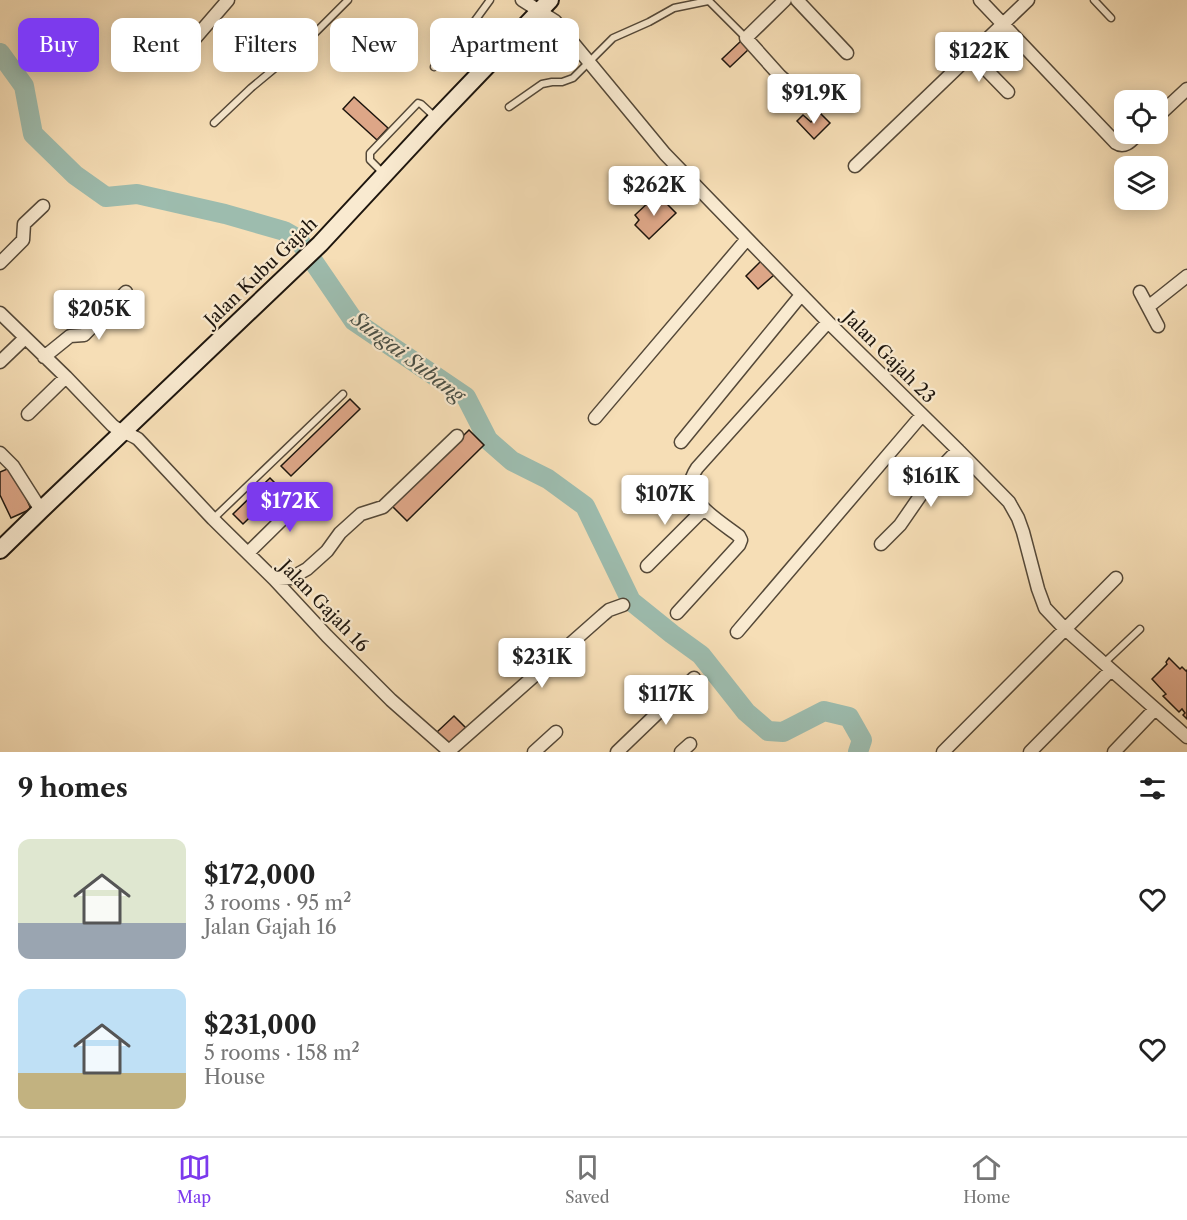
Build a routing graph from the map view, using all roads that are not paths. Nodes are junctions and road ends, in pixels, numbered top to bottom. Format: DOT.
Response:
graph roads {
  1 [pos="228,0"];
  2 [pos="348,0"];
  3 [pos="490,0"];
  4 [pos="522,0"];
  5 [pos="708,0"];
  6 [pos="785,0"];
  7 [pos="797,0"];
  8 [pos="980,0"];
  9 [pos="1028,0"];
  10 [pos="1094,0"];
  11 [pos="545,6"];
  12 [pos="477,18"];
  13 [pos="1111,18"];
  14 [pos="1004,23"];
  15 [pos="201,31"];
  16 [pos="746,38"];
  17 [pos="847,53"];
  18 [pos="971,54"];
  19 [pos="588,63"];
  20 [pos="1187,89"];
  21 [pos="1008,92"];
  22 [pos="811,99"];
  23 [pos="1168,107"];
  24 [pos="509,108"];
  25 [pos="436,118"];
  26 [pos="214,123"];
  27 [pos="1114,141"];
  28 [pos="855,166"];
  29 [pos="385,175"];
  30 [pos="43,206"];
  31 [pos="747,239"];
  32 [pos="0,263"];
  33 [pos="1187,276"];
  34 [pos="126,292"];
  35 [pos="1140,292"];
  36 [pos="801,295"];
  37 [pos="1148,307"];
  38 [pos="0,314"];
  39 [pos="828,322"];
  40 [pos="1158,326"];
  41 [pos="25,338"];
  42 [pos="44,357"];
  43 [pos="0,362"];
  44 [pos="66,377"];
  45 [pos="343,394"];
  46 [pos="28,414"];
  47 [pos="922,415"];
  48 [pos="595,418"];
  49 [pos="124,430"];
  50 [pos="457,436"];
  51 [pos="681,442"];
  52 [pos="958,450"];
  53 [pos="0,453"];
  54 [pos="311,491"];
  55 [pos="704,508"];
  56 [pos="41,510"];
  57 [pos="213,519"];
  58 [pos="881,544"];
  59 [pos="1,548"];
  60 [pos="248,553"];
  61 [pos="646,566"];
  62 [pos="1116,578"];
  63 [pos="274,579"];
  64 [pos="623,605"];
  65 [pos="677,613"];
  66 [pos="1064,628"];
  67 [pos="1140,629"];
  68 [pos="737,632"];
  69 [pos="1107,666"];
  70 [pos="694,678"];
  71 [pos="1155,709"];
  72 [pos="556,732"];
  73 [pos="1187,737"];
  74 [pos="450,752"];
  75 [pos="534,752"];
  76 [pos="616,752"];
  77 [pos="943,752"];
  78 [pos="1030,752"];
  79 [pos="1114,752"];
  1 -- 15 [label="street"];
  2 -- 26 [label="lane"];
  3 -- 12 [label="lane"];
  4 -- 11 [label="street, Jalan Gajah 23"];
  5 -- 16 [label="lane"];
  5 -- 19 [label="lane"];
  6 -- 16 [label="street"];
  7 -- 17 [label="street"];
  8 -- 14 [label="street"];
  9 -- 14 [label="street"];
  10 -- 13 [label="lane"];
  11 -- 19 [label="street, Jalan Gajah 23"];
  11 -- 25 [label="street, Jalan Kubu Gajah"];
  14 -- 18 [label="street"];
  14 -- 27 [label="street"];
  16 -- 22 [label="street"];
  18 -- 21 [label="street"];
  18 -- 28 [label="street"];
  19 -- 24 [label="lane"];
  19 -- 31 [label="street, Jalan Gajah 23"];
  20 -- 23 [label="street"];
  25 -- 29 [label="street, Jalan Kubu Gajah"];
  25 -- 29 [label="lane"];
  29 -- 49 [label="street, Jalan Kubu Gajah"];
  30 -- 32 [label="street"];
  31 -- 36 [label="street, Jalan Gajah 23"];
  31 -- 48 [label="street"];
  33 -- 37 [label="street"];
  34 -- 42 [label="street"];
  35 -- 37 [label="street"];
  36 -- 39 [label="street, Jalan Gajah 23"];
  36 -- 51 [label="street"];
  37 -- 40 [label="street"];
  38 -- 41 [label="street, Jalan Gajah 16"];
  39 -- 47 [label="street, Jalan Gajah 23"];
  39 -- 55 [label="street"];
  41 -- 42 [label="street, Jalan Gajah 16"];
  41 -- 43 [label="street"];
  42 -- 44 [label="street, Jalan Gajah 16"];
  44 -- 46 [label="street"];
  44 -- 49 [label="street, Jalan Gajah 16"];
  45 -- 57 [label="lane"];
  47 -- 52 [label="street, Jalan Gajah 23"];
  47 -- 68 [label="street"];
  49 -- 56 [label="street, Jalan Kubu Gajah"];
  49 -- 57 [label="street, Jalan Gajah 16"];
  50 -- 63 [label="street"];
  52 -- 58 [label="street"];
  52 -- 66 [label="street, Jalan Gajah 23"];
  53 -- 56 [label="street"];
  54 -- 60 [label="street"];
  55 -- 61 [label="street"];
  55 -- 65 [label="street"];
  56 -- 59 [label="street, Jalan Kubu Gajah"];
  57 -- 60 [label="street, Jalan Gajah 16"];
  60 -- 63 [label="street, Jalan Gajah 16"];
  62 -- 66 [label="street"];
  63 -- 74 [label="street, Jalan Gajah 16"];
  64 -- 74 [label="street"];
  66 -- 69 [label="street, Jalan Gajah 23"];
  66 -- 77 [label="street"];
  67 -- 69 [label="lane"];
  69 -- 71 [label="street, Jalan Gajah 23"];
  69 -- 78 [label="street"];
  70 -- 76 [label="street"];
  71 -- 73 [label="street, Jalan Gajah 23"];
  71 -- 79 [label="street"];
  72 -- 75 [label="street"];
}
